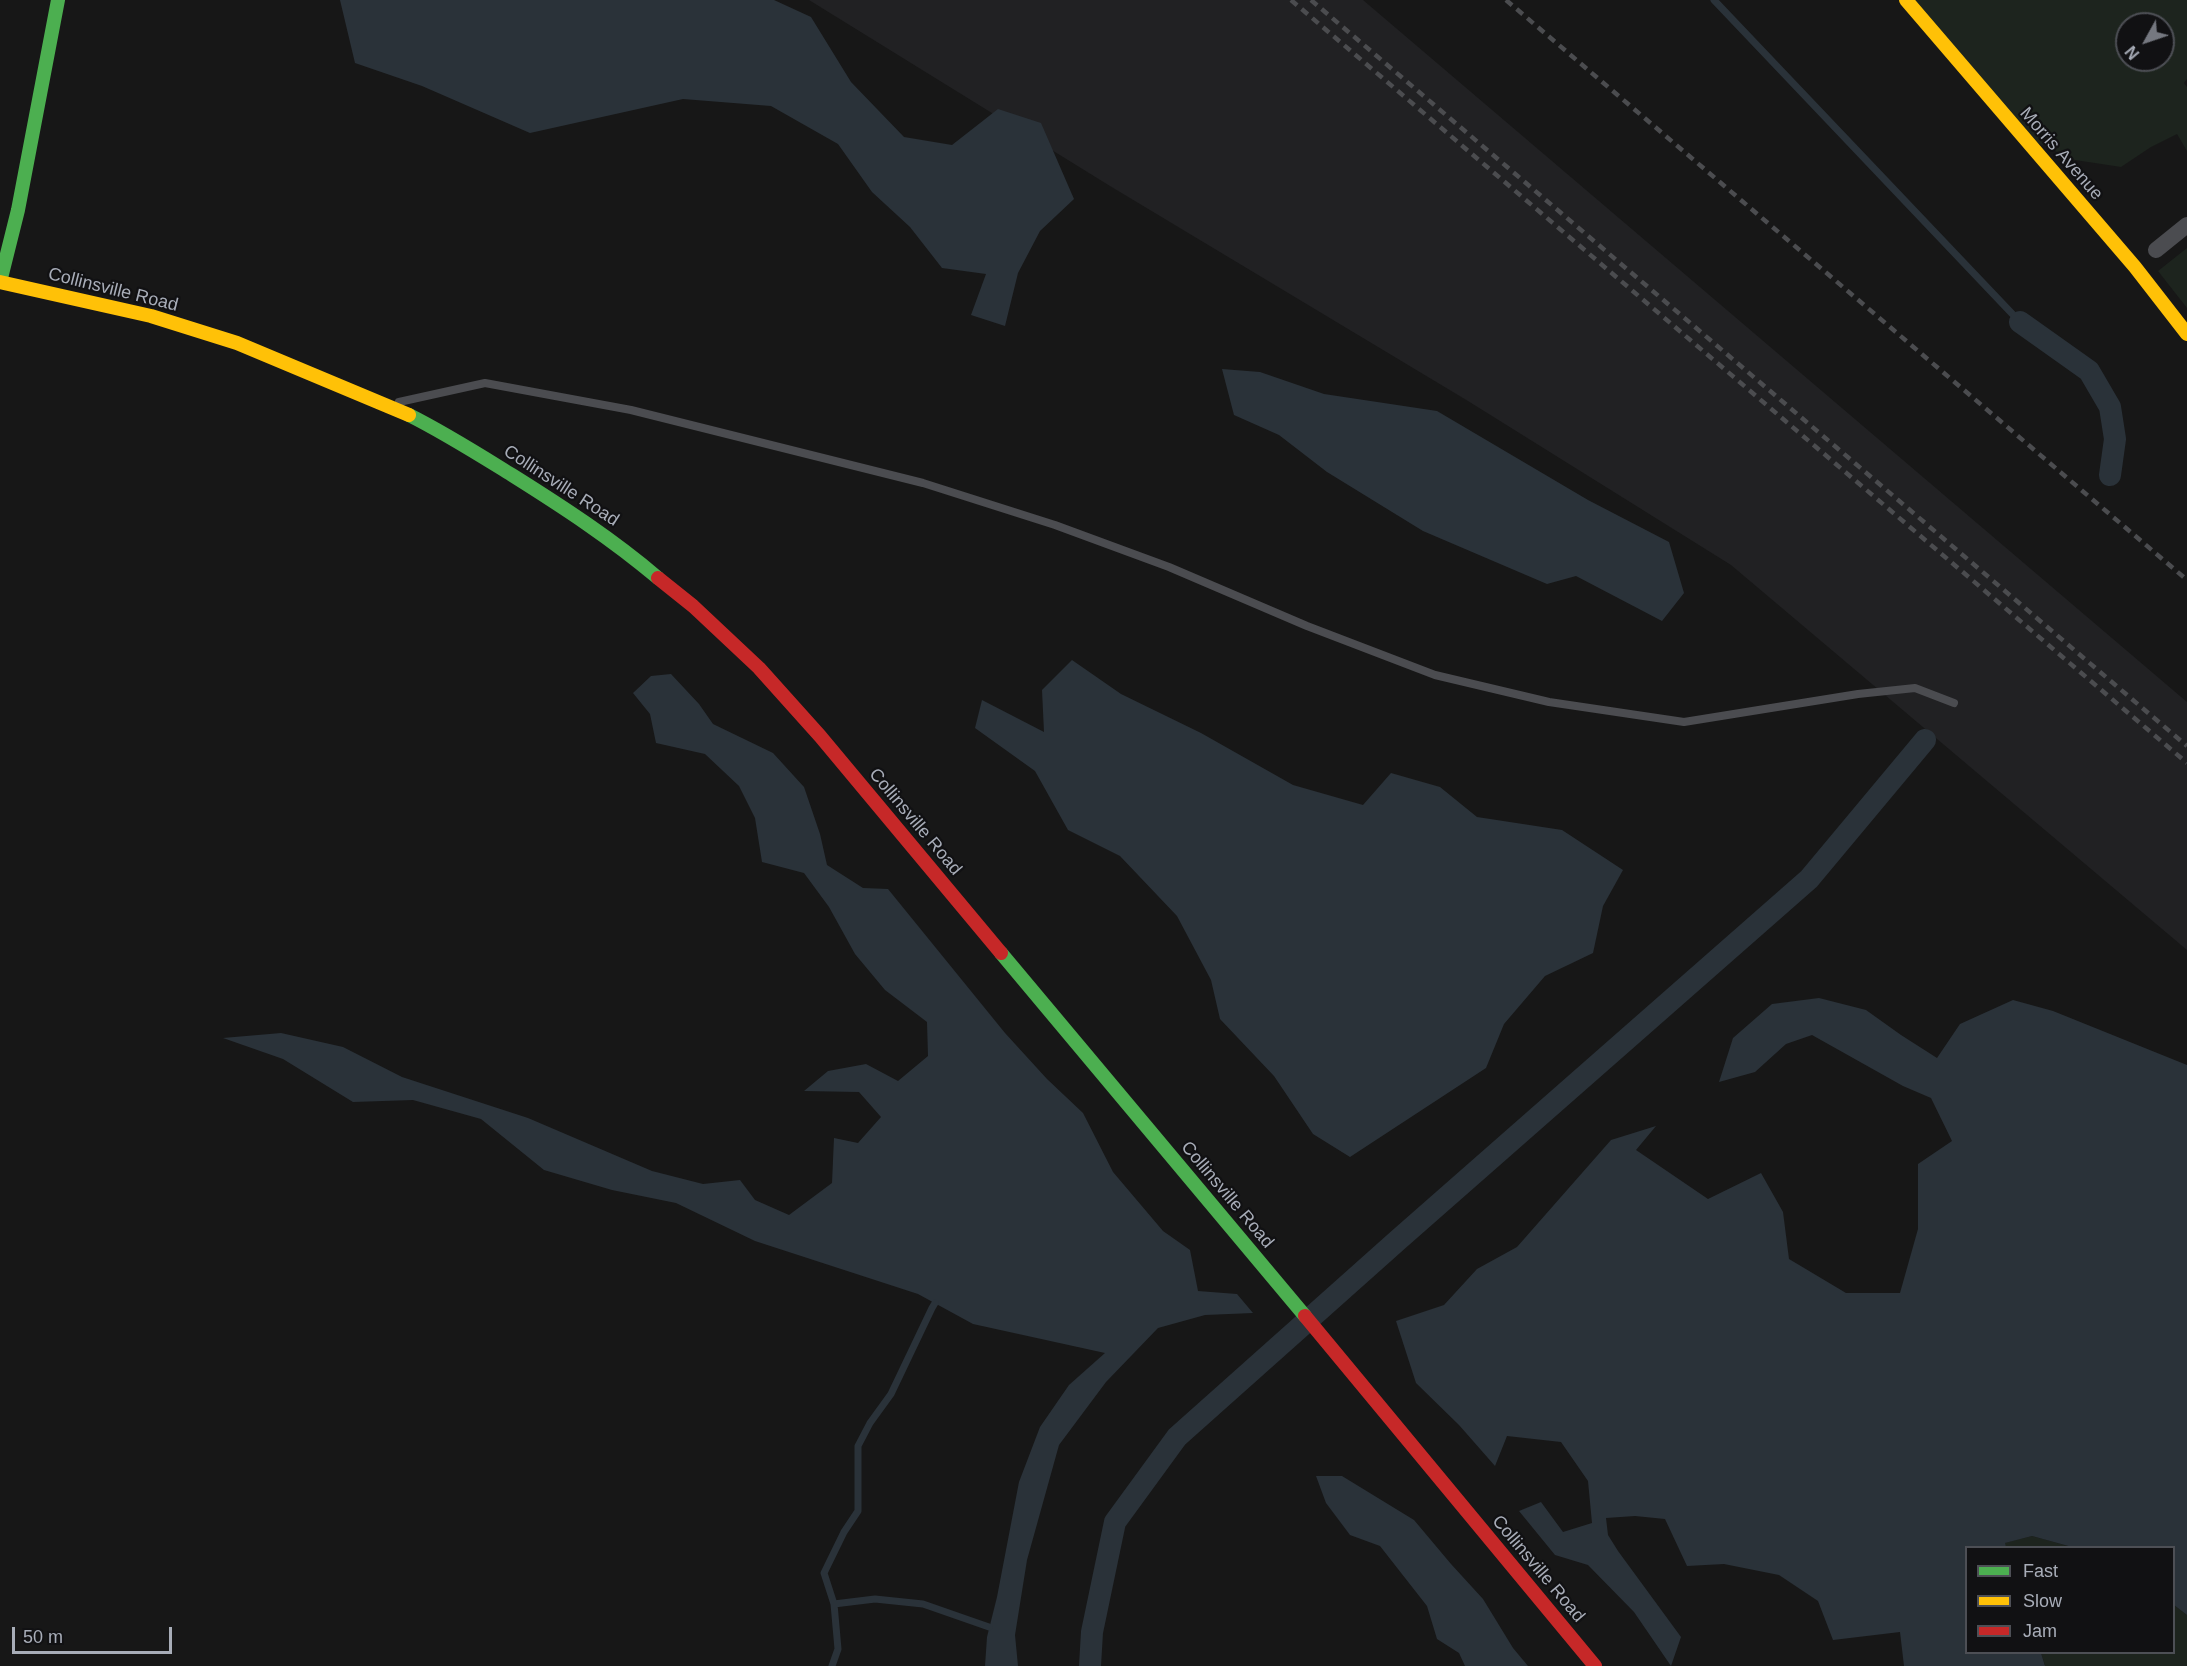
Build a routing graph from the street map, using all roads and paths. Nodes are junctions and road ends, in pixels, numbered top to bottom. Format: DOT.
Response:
graph roads {
  1 [pos="58,0"];
  2 [pos="1906,0"];
  3 [pos="2187,225"];
  4 [pos="2156,250"];
  5 [pos="0,282"];
  6 [pos="2187,334"];
  7 [pos="388,405"];
  8 [pos="1954,703"];
  9 [pos="1595,1666"];
  1 -- 5 [label="main road"];
  2 -- 6 [label="main road, Morris Avenue"];
  3 -- 4 [label="street"];
  5 -- 7 [label="main road, Collinsville Road"];
  7 -- 8 [label="lane"];
  7 -- 9 [label="main road, Collinsville Road"];
}
